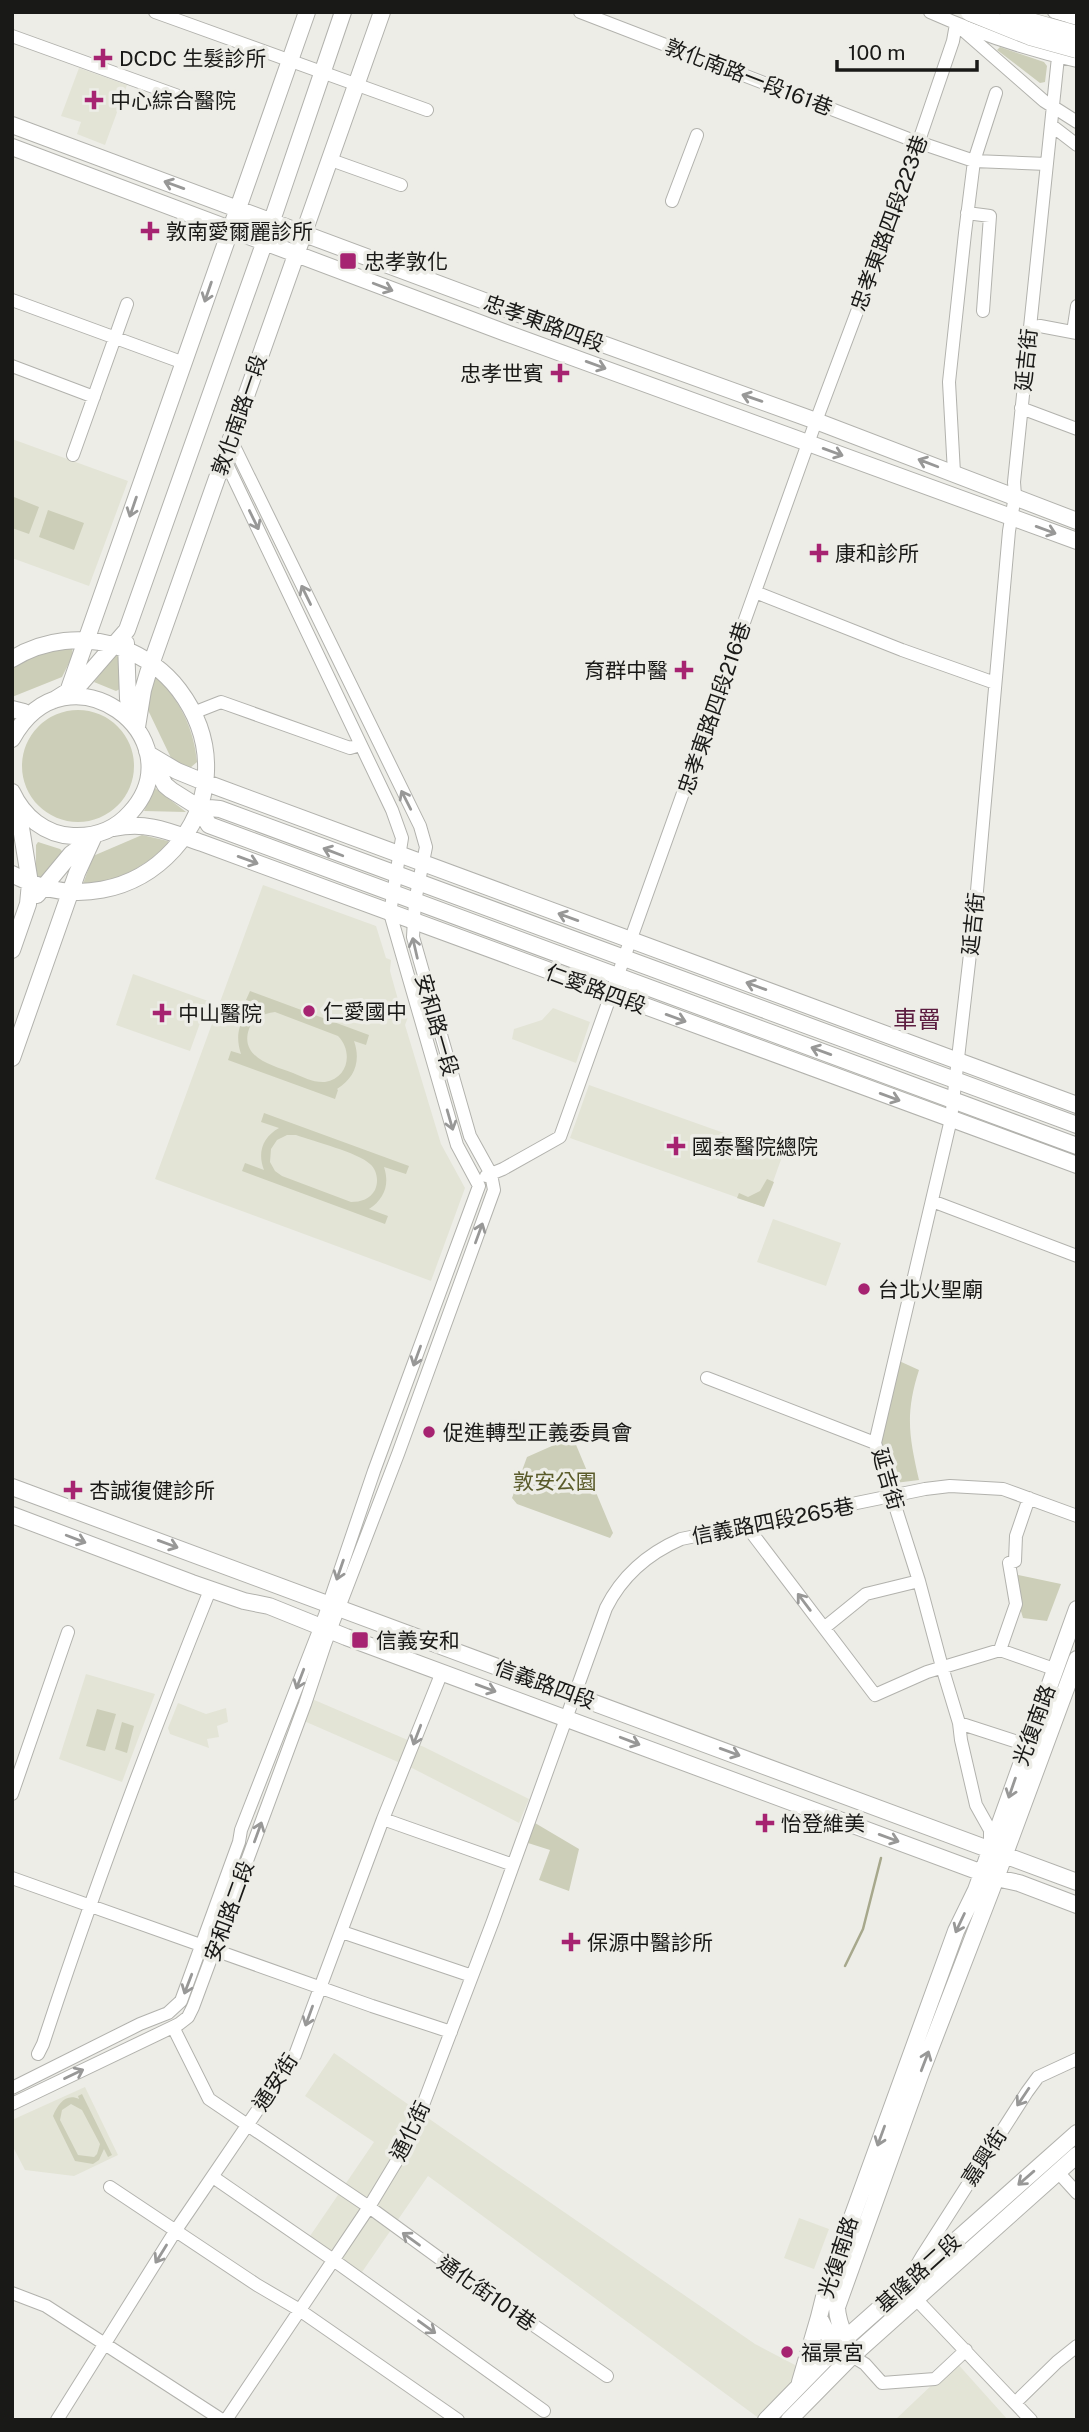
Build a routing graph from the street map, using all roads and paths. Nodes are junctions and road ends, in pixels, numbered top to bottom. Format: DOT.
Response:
graph roads {
  1 [pos="155,12"];
  2 [pos="307,12"];
  3 [pos="344,12"];
  4 [pos="382,12"];
  5 [pos="580,12"];
  6 [pos="930,12"];
  7 [pos="986,12"];
  8 [pos="1034,12"];
  9 [pos="1054,12"];
  10 [pos="1001,14"];
  11 [pos="966,22"];
  12 [pos="1076,22"];
  13 [pos="991,35"];
  14 [pos="12,36"];
  15 [pos="1077,49"];
  16 [pos="1058,57"];
  17 [pos="291,61"];
  18 [pos="1077,61"];
  19 [pos="323,72"];
  20 [pos="356,85"];
  21 [pos="996,93"];
  22 [pos="195,102"];
  23 [pos="1054,106"];
  24 [pos="427,110"];
  25 [pos="1077,122"];
  26 [pos="12,125"];
  27 [pos="1051,125"];
  28 [pos="697,135"];
  29 [pos="51,139"];
  30 [pos="919,142"];
  31 [pos="1077,145"];
  32 [pos="12,147"];
  33 [pos="45,159"];
  34 [pos="331,160"];
  35 [pos="974,161"];
  36 [pos="1047,164"];
  37 [pos="401,185"];
  38 [pos="672,201"];
  39 [pos="238,208"];
  40 [pos="967,213"];
  41 [pos="272,221"];
  42 [pos="231,228"];
  43 [pos="303,233"];
  44 [pos="265,241"];
  45 [pos="296,254"];
  46 [pos="12,300"];
  47 [pos="127,304"];
  48 [pos="1077,306"];
  49 [pos="983,311"];
  50 [pos="1030,328"];
  51 [pos="1075,332"];
  52 [pos="115,338"];
  53 [pos="184,363"];
  54 [pos="12,366"];
  55 [pos="94,397"];
  56 [pos="1021,408"];
  57 [pos="817,421"];
  58 [pos="1077,429"];
  59 [pos="231,440"];
  60 [pos="809,443"];
  61 [pos="73,455"];
  62 [pos="224,458"];
  63 [pos="954,473"];
  64 [pos="1015,496"];
  65 [pos="1011,517"];
  66 [pos="1077,521"];
  67 [pos="1077,541"];
  68 [pos="755,592"];
  69 [pos="86,640"];
  70 [pos="120,648"];
  71 [pos="12,659"];
  72 [pos="152,664"];
  73 [pos="995,683"];
  74 [pos="69,689"];
  75 [pos="54,700"];
  76 [pos="193,713"];
  77 [pos="19,720"];
  78 [pos="137,727"];
  79 [pos="360,744"];
  80 [pos="148,753"];
  81 [pos="204,782"];
  82 [pos="15,797"];
  83 [pos="198,807"];
  84 [pos="21,832"];
  85 [pos="102,833"];
  86 [pos="184,837"];
  87 [pos="12,852"];
  88 [pos="400,855"];
  89 [pos="424,864"];
  90 [pos="12,874"];
  91 [pos="397,875"];
  92 [pos="419,883"];
  93 [pos="37,886"];
  94 [pos="70,892"];
  95 [pos="394,893"];
  96 [pos="415,901"];
  97 [pos="390,913"];
  98 [pos="413,921"];
  99 [pos="632,940"];
  100 [pos="12,950"];
  101 [pos="625,959"];
  102 [pos="619,976"];
  103 [pos="612,995"];
  104 [pos="12,1058"];
  105 [pos="958,1060"];
  106 [pos="956,1080"];
  107 [pos="953,1101"];
  108 [pos="1077,1105"];
  109 [pos="951,1119"];
  110 [pos="1077,1125"];
  111 [pos="1077,1146"];
  112 [pos="1077,1165"];
  113 [pos="491,1174"];
  114 [pos="477,1179"];
  115 [pos="932,1201"];
  116 [pos="1077,1256"];
  117 [pos="707,1378"];
  118 [pos="875,1443"];
  119 [pos="12,1487"];
  120 [pos="893,1497"];
  121 [pos="1029,1498"];
  122 [pos="1077,1516"];
  123 [pos="13,1519"];
  124 [pos="745,1524"];
  125 [pos="919,1581"];
  126 [pos="209,1590"];
  127 [pos="1077,1609"];
  128 [pos="330,1617"];
  129 [pos="824,1628"];
  130 [pos="68,1632"];
  131 [pos="1000,1650"];
  132 [pos="1077,1659"];
  133 [pos="942,1667"];
  134 [pos="1055,1669"];
  135 [pos="442,1672"];
  136 [pos="574,1695"];
  137 [pos="1070,1697"];
  138 [pos="566,1717"];
  139 [pos="960,1723"];
  140 [pos="1027,1745"];
  141 [pos="12,1794"];
  142 [pos="383,1819"];
  143 [pos="998,1852"];
  144 [pos="513,1865"];
  145 [pos="989,1876"];
  146 [pos="12,1878"];
  147 [pos="1077,1882"];
  148 [pos="91,1905"];
  149 [pos="1077,1905"];
  150 [pos="342,1932"];
  151 [pos="208,1948"];
  152 [pos="472,1976"];
  153 [pos="320,1986"];
  154 [pos="173,2027"];
  155 [pos="451,2032"];
  156 [pos="38,2054"];
  157 [pos="1077,2059"];
  158 [pos="12,2088"];
  159 [pos="12,2104"];
  160 [pos="247,2126"];
  161 [pos="1077,2133"];
  162 [pos="1077,2155"];
  163 [pos="1057,2171"];
  164 [pos="212,2177"];
  165 [pos="110,2187"];
  166 [pos="1077,2193"];
  167 [pos="369,2207"];
  168 [pos="176,2230"];
  169 [pos="332,2259"];
  170 [pos="914,2276"];
  171 [pos="12,2293"];
  172 [pos="916,2299"];
  173 [pos="299,2309"];
  174 [pos="819,2317"];
  175 [pos="104,2343"];
  176 [pos="841,2344"];
  177 [pos="1077,2346"];
  178 [pos="966,2350"];
  179 [pos="852,2356"];
  180 [pos="607,2376"];
  181 [pos="799,2386"];
  182 [pos="1016,2402"];
  183 [pos="544,2411"];
  184 [pos="57,2420"];
  185 [pos="224,2420"];
  186 [pos="458,2420"];
  187 [pos="766,2420"];
  188 [pos="789,2420"];
  189 [pos="1031,2420"];
  1 -- 17 [label="street"];
  2 -- 17 [label="main road"];
  3 -- 19 [label="main road, 敦化南路一段"];
  4 -- 20 [label="main road, 敦化南路一段"];
  5 -- 30 [label="street, 敦化南路一段161巷"];
  6 -- 11 [label="street"];
  7 -- 11 [label="street"];
  8 -- 12 [label="highway"];
  9 -- 12 [label="street"];
  10 -- 12 [label="highway, bridge"];
  10 -- 13 [label="street"];
  11 -- 13 [label="street"];
  11 -- 15 [label="highway, bridge"];
  11 -- 23 [label="street"];
  11 -- 30 [label="street, 忠孝東路四段223巷"];
  12 -- 16 [label="street, 延吉街"];
  13 -- 16 [label="street"];
  14 -- 22 [label="street"];
  16 -- 18 [label="street"];
  16 -- 23 [label="street, 延吉街"];
  17 -- 19 [label="street"];
  17 -- 39 [label="main road"];
  19 -- 20 [label="street"];
  19 -- 41 [label="main road, 敦化南路一段"];
  20 -- 24 [label="street"];
  20 -- 34 [label="main road, 敦化南路一段"];
  21 -- 35 [label="street"];
  23 -- 25 [label="street"];
  23 -- 27 [label="street, 延吉街"];
  26 -- 29 [label="main road, 忠孝東路四段"];
  27 -- 31 [label="street"];
  27 -- 36 [label="street, 延吉街"];
  28 -- 38 [label="street"];
  29 -- 33 [label="street"];
  39 -- 29 [label="main road, 忠孝東路四段, one-way"];
  30 -- 35 [label="street, 敦化南路一段161巷"];
  30 -- 57 [label="street, 忠孝東路四段223巷"];
  32 -- 33 [label="main road, 忠孝東路四段"];
  33 -- 42 [label="main road, 忠孝東路四段"];
  34 -- 37 [label="street"];
  34 -- 43 [label="main road, 敦化南路一段"];
  35 -- 36 [label="street, 敦化南路一段161巷"];
  35 -- 40 [label="street"];
  36 -- 50 [label="street, 延吉街"];
  39 -- 41 [label="main road, 忠孝東路四段"];
  39 -- 42 [label="main road"];
  40 -- 49 [label="street"];
  40 -- 63 [label="street"];
  41 -- 43 [label="main road, 忠孝東路四段"];
  41 -- 44 [label="main road, 敦化南路一段"];
  42 -- 44 [label="main road, 忠孝東路四段"];
  42 -- 53 [label="main road, one-way"];
  43 -- 45 [label="main road, 敦化南路一段"];
  57 -- 43 [label="main road, 忠孝東路四段, one-way"];
  44 -- 45 [label="main road, 忠孝東路四段"];
  44 -- 70 [label="main road, 敦化南路一段"];
  45 -- 59 [label="main road, 敦化南路一段"];
  45 -- 60 [label="main road, 忠孝東路四段, one-way"];
  46 -- 52 [label="street"];
  47 -- 52 [label="street"];
  48 -- 51 [label="street"];
  50 -- 51 [label="street"];
  50 -- 56 [label="street, 延吉街"];
  52 -- 53 [label="street"];
  52 -- 55 [label="street"];
  53 -- 69 [label="main road, one-way"];
  54 -- 55 [label="street"];
  55 -- 61 [label="street"];
  56 -- 58 [label="street"];
  56 -- 64 [label="street, 延吉街"];
  57 -- 60 [label="street, 忠孝東路四段216巷"];
  63 -- 57 [label="main road, 忠孝東路四段, one-way"];
  59 -- 62 [label="main road, 敦化南路一段"];
  89 -- 59 [label="street, 安和路一段, one-way"];
  60 -- 65 [label="main road, 忠孝東路四段, one-way"];
  60 -- 68 [label="street, 忠孝東路四段216巷"];
  62 -- 72 [label="main road, 敦化南路一段"];
  62 -- 79 [label="street, 安和路一段, one-way"];
  63 -- 64 [label="main road, 忠孝東路四段"];
  64 -- 65 [label="street, 延吉街"];
  64 -- 66 [label="main road, 忠孝東路四段"];
  65 -- 67 [label="main road, 忠孝東路四段, one-way"];
  65 -- 73 [label="street, 延吉街"];
  68 -- 73 [label="street"];
  68 -- 99 [label="street, 忠孝東路四段216巷"];
  69 -- 70 [label="main road"];
  69 -- 71 [label="main road"];
  69 -- 74 [label="main road"];
  70 -- 72 [label="main road"];
  70 -- 74 [label="main road, 敦化南路一段"];
  70 -- 78 [label="main road"];
  72 -- 76 [label="main road"];
  72 -- 78 [label="main road, 敦化南路一段"];
  73 -- 105 [label="street, 延吉街"];
  74 -- 75 [label="main road, 敦化南路一段"];
  75 -- 77 [label="main road"];
  75 -- 78 [label="main road"];
  76 -- 79 [label="street"];
  76 -- 81 [label="main road"];
  78 -- 80 [label="main road, 仁愛路四段"];
  79 -- 88 [label="street, 安和路一段"];
  80 -- 81 [label="main road"];
  80 -- 83 [label="main road, 仁愛路四段"];
  80 -- 85 [label="main road"];
  81 -- 83 [label="main road"];
  81 -- 88 [label="main road"];
  82 -- 84 [label="main road"];
  82 -- 85 [label="main road, 仁愛路四段"];
  83 -- 86 [label="main road"];
  91 -- 83 [label="main road, 仁愛路四段, one-way"];
  83 -- 95 [label="main road, 仁愛路四段"];
  84 -- 87 [label="main road"];
  84 -- 93 [label="main road"];
  85 -- 86 [label="main road, 仁愛路四段"];
  85 -- 93 [label="main road"];
  85 -- 94 [label="main road"];
  86 -- 94 [label="main road"];
  86 -- 97 [label="main road, 仁愛路四段, one-way"];
  88 -- 89 [label="main road"];
  88 -- 91 [label="street, 安和路一段"];
  89 -- 92 [label="street, 安和路一段"];
  99 -- 89 [label="main road, one-way"];
  90 -- 93 [label="main road"];
  91 -- 92 [label="main road, 仁愛路四段"];
  91 -- 95 [label="street, 安和路一段"];
  92 -- 96 [label="street, 安和路一段"];
  92 -- 101 [label="main road, 仁愛路四段"];
  93 -- 94 [label="main road"];
  93 -- 100 [label="main road"];
  94 -- 104 [label="main road"];
  95 -- 96 [label="main road, 仁愛路四段"];
  95 -- 97 [label="street, 安和路一段"];
  96 -- 98 [label="street, 安和路一段"];
  96 -- 102 [label="main road, 仁愛路四段"];
  97 -- 98 [label="main road, 仁愛路四段"];
  97 -- 114 [label="street, 安和路一段, one-way"];
  98 -- 103 [label="main road, 仁愛路四段"];
  113 -- 98 [label="street, 安和路一段, one-way"];
  99 -- 101 [label="street, 忠孝東路四段216巷"];
  105 -- 99 [label="main road, one-way"];
  101 -- 102 [label="street, 忠孝東路四段216巷"];
  101 -- 106 [label="main road, 仁愛路四段"];
  102 -- 103 [label="street, 忠孝東路四段216巷"];
  107 -- 102 [label="main road, 仁愛路四段, one-way"];
  103 -- 109 [label="main road, 仁愛路四段, one-way"];
  103 -- 113 [label="street, 忠孝東路四段216巷"];
  105 -- 106 [label="street, 延吉街"];
  105 -- 108 [label="main road"];
  106 -- 107 [label="street, 延吉街"];
  106 -- 110 [label="main road, 仁愛路四段"];
  107 -- 109 [label="street, 延吉街"];
  107 -- 111 [label="main road, 仁愛路四段"];
  109 -- 112 [label="main road, 仁愛路四段"];
  109 -- 115 [label="street, 延吉街"];
  113 -- 114 [label="street, 忠孝東路四段216巷"];
  128 -- 113 [label="street, one-way"];
  114 -- 128 [label="street, one-way"];
  115 -- 116 [label="street"];
  115 -- 118 [label="street, 延吉街"];
  117 -- 118 [label="street"];
  118 -- 120 [label="street, 延吉街"];
  119 -- 128 [label="main road, 信義路四段, one-way"];
  120 -- 121 [label="street, 信義路四段265巷"];
  120 -- 124 [label="street, 信義路四段265巷"];
  120 -- 125 [label="street, 延吉街"];
  121 -- 122 [label="street, 信義路四段265巷"];
  121 -- 131 [label="street"];
  123 -- 126 [label="main road, 信義路四段, one-way"];
  129 -- 124 [label="street, one-way"];
  124 -- 136 [label="street, 信義路四段265巷"];
  125 -- 129 [label="street"];
  125 -- 133 [label="street, 延吉街"];
  126 -- 128 [label="main road, 信義路四段"];
  126 -- 148 [label="street"];
  127 -- 134 [label="main road, 光復南路"];
  128 -- 135 [label="main road, 信義路四段"];
  128 -- 136 [label="main road, 信義路四段"];
  128 -- 151 [label="street, 安和路二段"];
  129 -- 133 [label="street"];
  130 -- 141 [label="street"];
  131 -- 133 [label="street"];
  131 -- 134 [label="street"];
  132 -- 137 [label="main road, 光復南路"];
  133 -- 139 [label="street, 延吉街"];
  134 -- 140 [label="main road, 光復南路"];
  135 -- 138 [label="main road, 信義路四段, one-way"];
  135 -- 142 [label="street, 通安街, one-way"];
  136 -- 138 [label="street, 信義路四段265巷"];
  136 -- 143 [label="main road, 信義路四段, one-way"];
  137 -- 143 [label="main road, 光復南路"];
  138 -- 144 [label="street, 通化街"];
  138 -- 145 [label="main road, 信義路四段, one-way"];
  139 -- 140 [label="street"];
  139 -- 143 [label="street, 延吉街"];
  140 -- 143 [label="main road, 光復南路, one-way"];
  142 -- 144 [label="street"];
  142 -- 150 [label="street, 通安街"];
  143 -- 145 [label="main road, 光復南路"];
  143 -- 147 [label="main road, 信義路四段"];
  144 -- 152 [label="street, 通化街"];
  145 -- 149 [label="main road, 信義路四段"];
  145 -- 174 [label="main road, 光復南路, one-way"];
  176 -- 145 [label="main road, 光復南路, one-way"];
  146 -- 148 [label="street"];
  148 -- 151 [label="street"];
  148 -- 156 [label="street"];
  150 -- 152 [label="street"];
  150 -- 153 [label="street, 通安街"];
  151 -- 153 [label="street"];
  151 -- 154 [label="street, 安和路二段"];
  151 -- 158 [label="street, 安和路二段, one-way"];
  152 -- 155 [label="street, 通化街"];
  153 -- 155 [label="street"];
  153 -- 160 [label="street, 通安街, one-way"];
  159 -- 154 [label="street, 安和路二段, one-way"];
  154 -- 160 [label="street, 通化街101巷"];
  155 -- 167 [label="street, 通化街"];
  157 -- 170 [label="street, 嘉興街, one-way"];
  160 -- 164 [label="street, 通安街"];
  160 -- 167 [label="street, 通化街101巷"];
  161 -- 170 [label="main road, 基隆路二段, one-way"];
  162 -- 163 [label="main road, 基隆路二段"];
  163 -- 166 [label="street"];
  163 -- 172 [label="main road, 基隆路二段"];
  164 -- 168 [label="street, 通安街"];
  164 -- 169 [label="street"];
  165 -- 168 [label="street"];
  167 -- 169 [label="street, 通化街"];
  180 -- 167 [label="street, 通化街101巷, one-way"];
  168 -- 173 [label="street"];
  168 -- 175 [label="street, 通安街, one-way"];
  169 -- 173 [label="street, 通化街"];
  169 -- 183 [label="street, one-way"];
  170 -- 176 [label="main road, 基隆路二段"];
  171 -- 175 [label="street"];
  172 -- 178 [label="street"];
  172 -- 179 [label="main road, 基隆路二段"];
  173 -- 185 [label="street, 通化街"];
  173 -- 186 [label="street"];
  174 -- 176 [label="main road, 光復南路"];
  174 -- 181 [label="main road"];
  175 -- 184 [label="street, 通安街"];
  175 -- 185 [label="street"];
  176 -- 179 [label="main road, 光復南路"];
  176 -- 181 [label="main road, 基隆路二段"];
  177 -- 182 [label="street"];
  178 -- 179 [label="street"];
  178 -- 182 [label="street"];
  179 -- 188 [label="main road, 基隆路二段"];
  181 -- 187 [label="main road, 基隆路二段"];
  182 -- 189 [label="street"];
}
